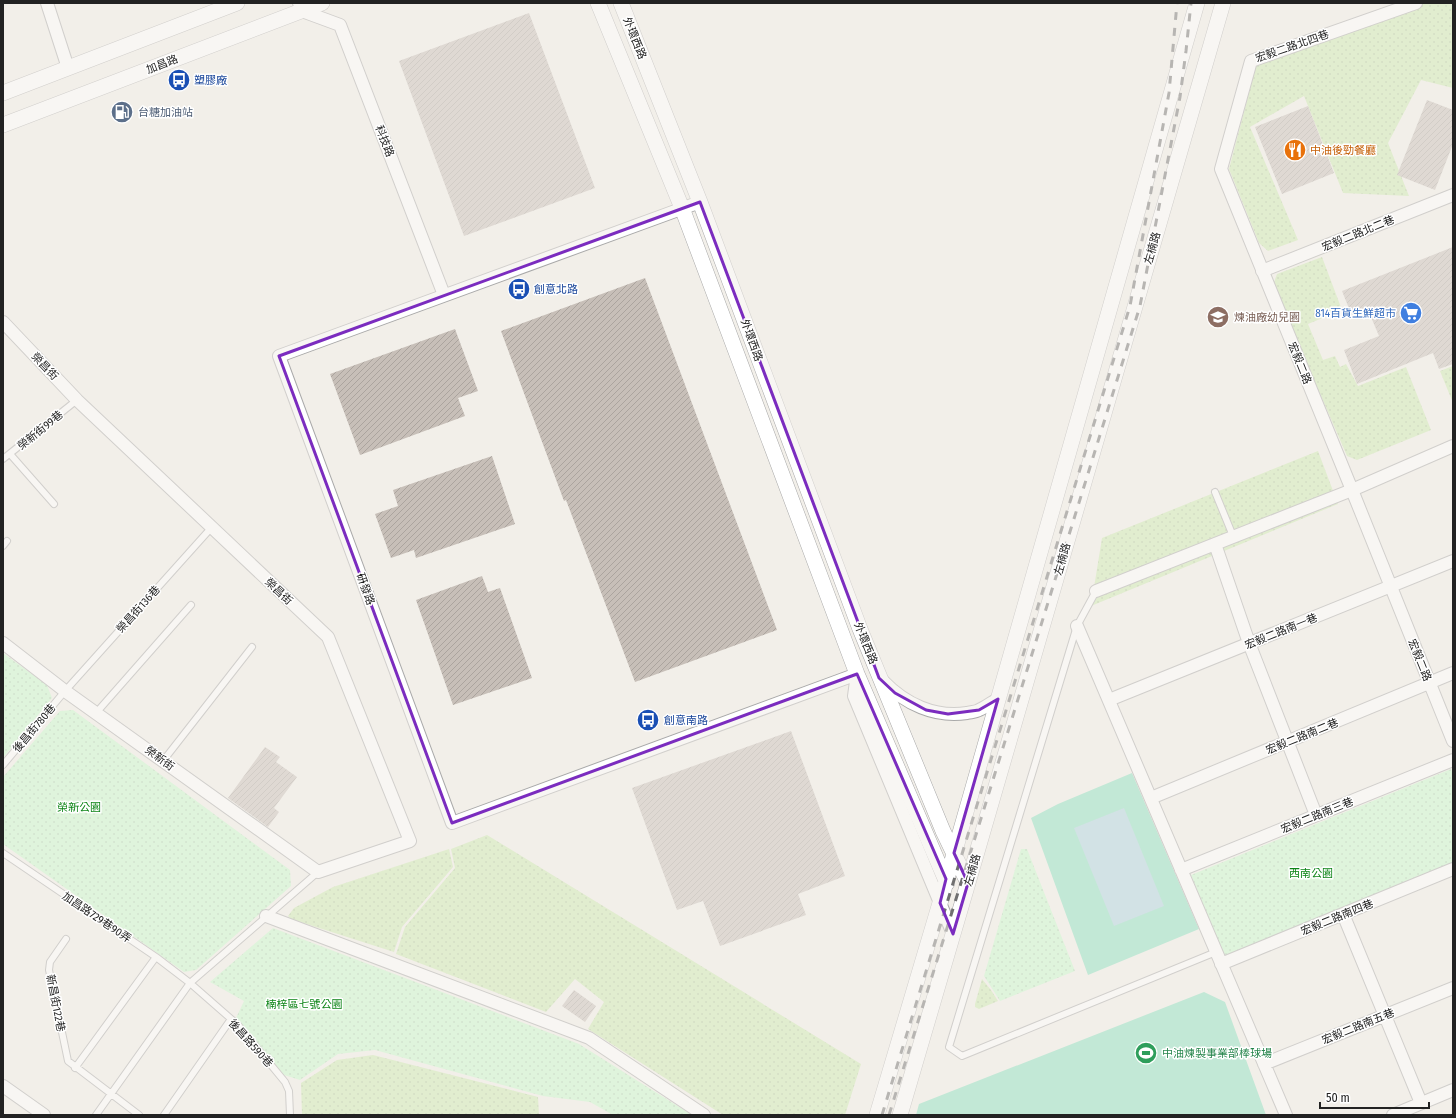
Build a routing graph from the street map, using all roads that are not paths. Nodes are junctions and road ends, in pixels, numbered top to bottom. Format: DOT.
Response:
graph roads {
  1 [pos="47,3"];
  2 [pos="237,3"];
  3 [pos="322,3"];
  4 [pos="598,3"];
  5 [pos="621,3"];
  6 [pos="1198,3"];
  7 [pos="1223,3"];
  8 [pos="1416,3"];
  9 [pos="301,7"];
  10 [pos="68,68"];
  11 [pos="3,93"];
  12 [pos="3,125"];
  13 [pos="1221,169"];
  14 [pos="1453,195"];
  15 [pos="700,202"];
  16 [pos="682,208"];
  17 [pos="1262,271"];
  18 [pos="444,295"];
  19 [pos="3,322"];
  20 [pos="77,400"];
  21 [pos="1453,446"];
  22 [pos="10,454"];
  23 [pos="3,459"];
  24 [pos="1352,490"];
  25 [pos="1215,492"];
  26 [pos="54,504"];
  27 [pos="212,527"];
  28 [pos="1233,536"];
  29 [pos="1215,544"];
  30 [pos="1453,561"];
  31 [pos="1390,586"];
  32 [pos="1096,591"];
  33 [pos="191,605"];
  34 [pos="1077,626"];
  35 [pos="3,643"];
  36 [pos="1249,643"];
  37 [pos="252,647"];
  38 [pos="1453,673"];
  39 [pos="857,674"];
  40 [pos="880,678"];
  41 [pos="1429,683"];
  42 [pos="65,691"];
  43 [pos="998,698"];
  44 [pos="1109,700"];
  45 [pos="96,713"];
  46 [pos="1288,741"];
  47 [pos="1453,741"];
  48 [pos="1453,760"];
  49 [pos="163,761"];
  50 [pos="3,765"];
  51 [pos="1151,798"];
  52 [pos="1316,815"];
  53 [pos="3,853"];
  54 [pos="954,853"];
  55 [pos="1453,869"];
  56 [pos="1181,870"];
  57 [pos="318,872"];
  58 [pos="946,879"];
  59 [pos="968,883"];
  60 [pos="940,903"];
  61 [pos="960,911"];
  62 [pos="1343,914"];
  63 [pos="266,916"];
  64 [pos="953,934"];
  65 [pos="66,939"];
  66 [pos="1216,952"];
  67 [pos="156,957"];
  68 [pos="1221,964"];
  69 [pos="190,983"];
  70 [pos="1453,988"];
  71 [pos="1385,1015"];
  72 [pos="231,1019"];
  73 [pos="1264,1064"];
  74 [pos="75,1068"];
  75 [pos="3,1086"];
  76 [pos="1453,1090"];
  77 [pos="111,1094"];
  78 [pos="1422,1103"];
  79 [pos="44,1115"];
  80 [pos="96,1115"];
  81 [pos="139,1115"];
  82 [pos="164,1115"];
  83 [pos="290,1115"];
  84 [pos="704,1115"];
  85 [pos="877,1115"];
  86 [pos="900,1115"];
  87 [pos="1286,1115"];
  88 [pos="1392,1115"];
  1 -- 10 [label="street"];
  2 -- 10 [label="street"];
  3 -- 9 [label="street, 加昌路"];
  4 -- 16 [label="street, 外環西路"];
  5 -- 15 [label="street, 外環西路"];
  6 -- 43 [label="street, 左楠路"];
  7 -- 59 [label="street, 左楠路"];
  8 -- 13 [label="street, 宏毅二路北四巷"];
  9 -- 12 [label="street, 加昌路"];
  9 -- 18 [label="street, 科技路"];
  10 -- 11 [label="street"];
  13 -- 17 [label="street, 宏毅二路"];
  14 -- 17 [label="street, 宏毅二路北二巷"];
  15 -- 16 [label="street"];
  15 -- 40 [label="street, 外環西路"];
  16 -- 18 [label="street"];
  16 -- 39 [label="street, 外環西路"];
  17 -- 24 [label="street, 宏毅二路"];
  18 -- 39 [label="street, 研發路"];
  19 -- 20 [label="street, 榮昌街"];
  20 -- 22 [label="lane, 榮新街99巷"];
  20 -- 27 [label="street, 榮昌街"];
  21 -- 24 [label="street"];
  22 -- 23 [label="lane, 榮新街99巷"];
  22 -- 26 [label="lane"];
  24 -- 28 [label="street"];
  24 -- 31 [label="street, 宏毅二路"];
  25 -- 28 [label="lane"];
  27 -- 42 [label="lane, 榮昌街136巷"];
  27 -- 57 [label="street, 榮昌街"];
  28 -- 29 [label="street"];
  29 -- 32 [label="street"];
  29 -- 36 [label="street"];
  30 -- 31 [label="street, 宏毅二路南一巷"];
  31 -- 36 [label="street, 宏毅二路南一巷"];
  31 -- 41 [label="street, 宏毅二路"];
  32 -- 34 [label="lane"];
  33 -- 45 [label="lane"];
  34 -- 44 [label="street"];
  34 -- 66 [label="lane"];
  35 -- 42 [label="street, 榮新街"];
  36 -- 44 [label="street, 宏毅二路南一巷"];
  36 -- 46 [label="street"];
  37 -- 49 [label="lane"];
  38 -- 41 [label="street, 宏毅二路南二巷"];
  39 -- 58 [label="street, 外環西路"];
  39 -- 60 [label="street, 外環西路"];
  40 -- 43 [label="street, 外環西路"];
  40 -- 54 [label="street, 外環西路"];
  41 -- 46 [label="street, 宏毅二路南二巷"];
  41 -- 47 [label="street, 宏毅二路"];
  42 -- 45 [label="street, 榮新街"];
  42 -- 50 [label="lane, 後昌街780巷"];
  43 -- 54 [label="street, 左楠路"];
  44 -- 51 [label="street"];
  45 -- 49 [label="street, 榮新街"];
  46 -- 51 [label="street, 宏毅二路南二巷"];
  46 -- 52 [label="street"];
  48 -- 52 [label="street, 宏毅二路南三巷"];
  49 -- 57 [label="street, 榮新街"];
  51 -- 56 [label="street"];
  52 -- 56 [label="street, 宏毅二路南三巷"];
  53 -- 67 [label="lane, 加昌路729巷90弄"];
  54 -- 58 [label="street, 左楠路"];
  54 -- 59 [label="street, 外環西路"];
  55 -- 62 [label="street, 宏毅二路南四巷"];
  56 -- 66 [label="street"];
  57 -- 63 [label="lane"];
  58 -- 60 [label="street, 左楠路"];
  58 -- 61 [label="street, 外環西路"];
  59 -- 61 [label="street, 左楠路"];
  60 -- 64 [label="street, 外環西路"];
  60 -- 85 [label="street, 左楠路"];
  61 -- 64 [label="street, 左楠路"];
  62 -- 68 [label="street, 宏毅二路南四巷"];
  62 -- 71 [label="street"];
  63 -- 69 [label="lane"];
  63 -- 84 [label="street"];
  64 -- 86 [label="street, 左楠路"];
  65 -- 74 [label="lane, 新昌街122巷"];
  66 -- 68 [label="street"];
  67 -- 69 [label="lane, 加昌路729巷90弄"];
  67 -- 74 [label="lane"];
  68 -- 73 [label="street"];
  69 -- 72 [label="lane, 後昌路590巷"];
  69 -- 77 [label="lane"];
  70 -- 71 [label="street, 宏毅二路南五巷"];
  71 -- 73 [label="street, 宏毅二路南五巷"];
  71 -- 78 [label="street"];
  72 -- 82 [label="lane"];
  72 -- 83 [label="lane, 後昌路590巷"];
  73 -- 87 [label="street"];
  74 -- 77 [label="lane, 新昌街122巷"];
  75 -- 79 [label="street"];
  76 -- 78 [label="street"];
  77 -- 80 [label="lane"];
  77 -- 81 [label="lane, 新昌街122巷"];
  78 -- 88 [label="street"];
}
